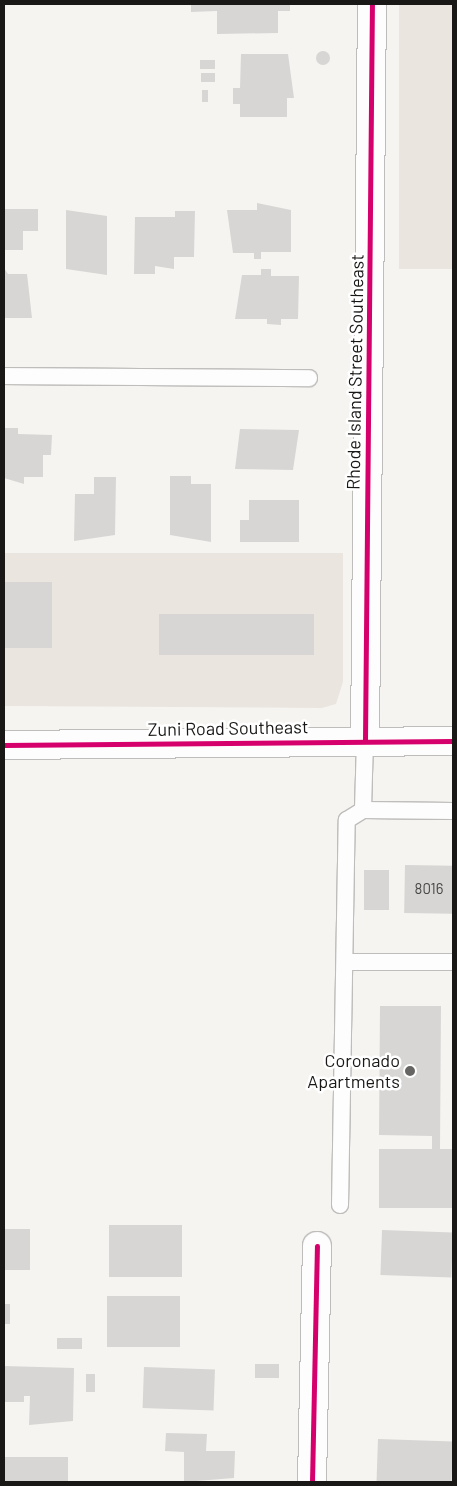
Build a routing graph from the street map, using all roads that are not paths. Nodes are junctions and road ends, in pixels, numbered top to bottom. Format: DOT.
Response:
graph roads {
  1 [pos="372,4"];
  2 [pos="4,376"];
  3 [pos="309,378"];
  4 [pos="365,741"];
  5 [pos="453,741"];
  6 [pos="4,745"];
  7 [pos="363,810"];
  8 [pos="453,811"];
  9 [pos="345,962"];
  10 [pos="453,962"];
  11 [pos="340,1205"];
  12 [pos="317,1246"];
  13 [pos="312,1482"];
  1 -- 4 [label="street, Rhode Island Street Southeast"];
  2 -- 3 [label="lane"];
  4 -- 5 [label="street, Zuni Road Southeast"];
  4 -- 6 [label="street, Zuni Road Southeast"];
  4 -- 7 [label="lane"];
  7 -- 8 [label="lane"];
  7 -- 9 [label="lane"];
  9 -- 10 [label="lane"];
  9 -- 11 [label="lane"];
  12 -- 13 [label="street"];
}
